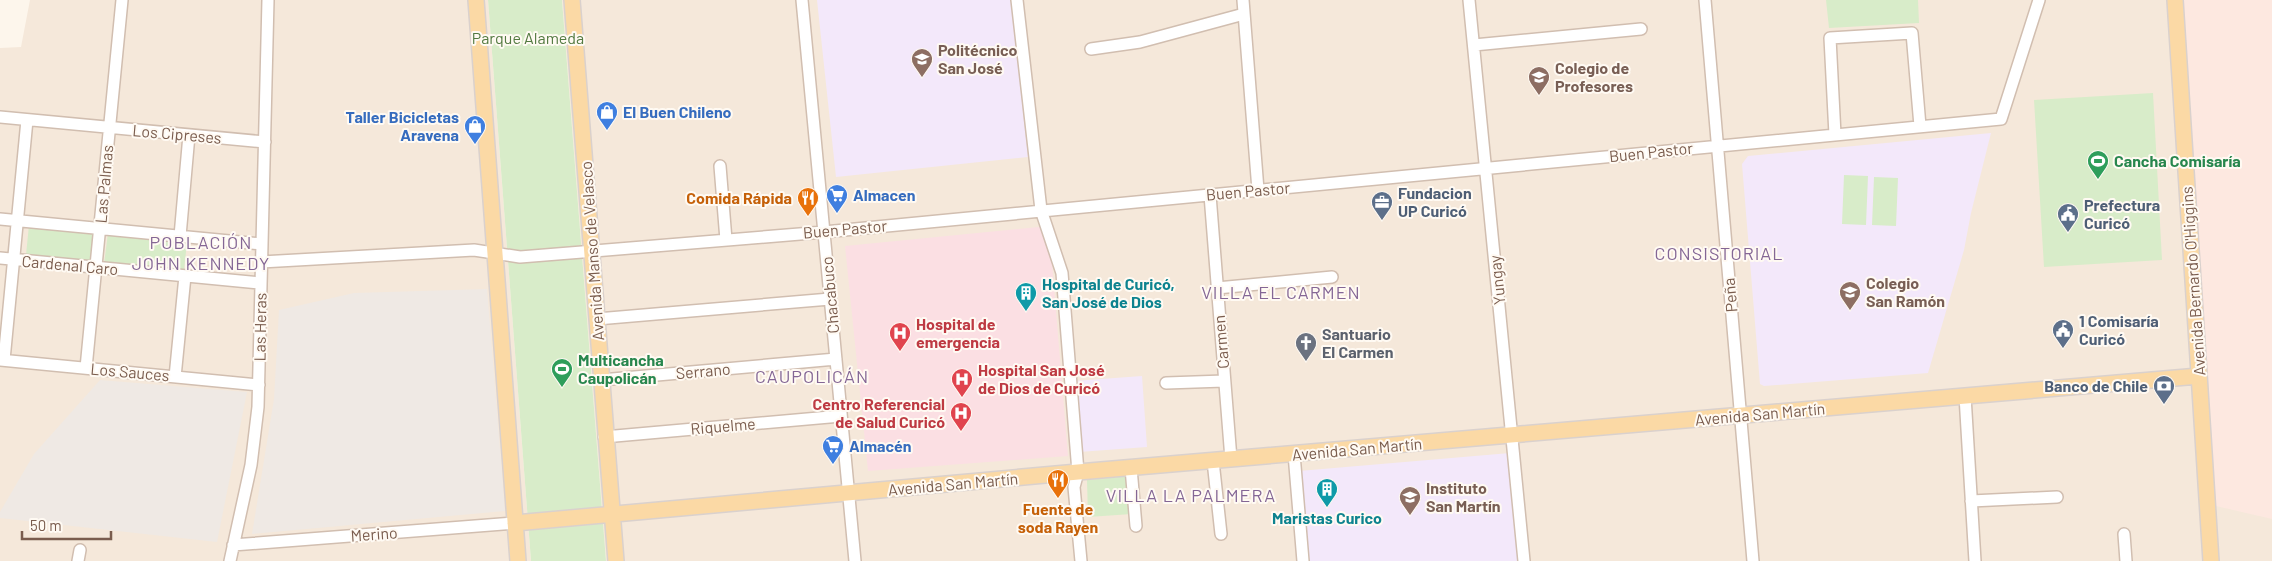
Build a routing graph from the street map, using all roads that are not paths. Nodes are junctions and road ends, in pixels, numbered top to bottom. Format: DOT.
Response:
graph roads {
  1 [pos="122,0"];
  2 [pos="268,0"];
  3 [pos="476,0"];
  4 [pos="572,0"];
  5 [pos="802,0"];
  6 [pos="1017,0"];
  7 [pos="1243,0"];
  8 [pos="1469,0"];
  9 [pos="1705,0"];
  10 [pos="2039,0"];
  11 [pos="2175,0"];
  12 [pos="1244,14"];
  13 [pos="1640,29"];
  14 [pos="1474,45"];
  15 [pos="1091,49"];
  16 [pos="0,117"];
  17 [pos="27,120"];
  18 [pos="1920,126"];
  19 [pos="109,128"];
  20 [pos="1835,134"];
  21 [pos="189,135"];
  22 [pos="265,142"];
  23 [pos="1718,146"];
  24 [pos="720,166"];
  25 [pos="1486,168"];
  26 [pos="1258,190"];
  27 [pos="1210,195"];
  28 [pos="1041,210"];
  29 [pos="0,219"];
  30 [pos="18,221"];
  31 [pos="100,228"];
  32 [pos="824,232"];
  33 [pos="180,236"];
  34 [pos="726,240"];
  35 [pos="262,244"];
  36 [pos="592,251"];
  37 [pos="495,254"];
  38 [pos="0,258"];
  39 [pos="14,259"];
  40 [pos="261,262"];
  41 [pos="96,267"];
  42 [pos="185,276"];
  43 [pos="1332,277"];
  44 [pos="260,283"];
  45 [pos="1217,288"];
  46 [pos="830,299"];
  47 [pos="597,319"];
  48 [pos="836,359"];
  49 [pos="2,360"];
  50 [pos="86,368"];
  51 [pos="2198,376"];
  52 [pos="176,377"];
  53 [pos="601,380"];
  54 [pos="1224,381"];
  55 [pos="259,384"];
  56 [pos="1166,384"];
  57 [pos="1965,396"];
  58 [pos="841,416"];
  59 [pos="1740,416"];
  60 [pos="1512,436"];
  61 [pos="604,437"];
  62 [pos="1294,454"];
  63 [pos="1231,460"];
  64 [pos="1213,461"];
  65 [pos="1131,468"];
  66 [pos="1078,472"];
  67 [pos="848,493"];
  68 [pos="2057,498"];
  69 [pos="1971,501"];
  70 [pos="612,516"];
  71 [pos="515,523"];
  72 [pos="1136,526"];
  73 [pos="1221,534"];
  74 [pos="2124,534"];
  75 [pos="233,545"];
  76 [pos="230,561"];
  77 [pos="518,561"];
  78 [pos="616,561"];
  79 [pos="855,561"];
  80 [pos="1081,561"];
  81 [pos="1303,561"];
  82 [pos="1524,561"];
  83 [pos="1753,561"];
  84 [pos="1975,561"];
  85 [pos="2126,561"];
  86 [pos="2211,561"];
  1 -- 19 [label="street, Las Palmas"];
  2 -- 22 [label="street, Las Heras"];
  3 -- 37 [label="main road"];
  4 -- 36 [label="main road, Avenida Manso de Velasco"];
  5 -- 32 [label="street, Chacabuco"];
  6 -- 28 [label="street"];
  7 -- 12 [label="street"];
  8 -- 14 [label="street, Yungay"];
  9 -- 23 [label="street, Peña"];
  10 -- 18 [label="street, Buen Pastor"];
  11 -- 51 [label="main road, Avenida Bernardo O'Higgins"];
  12 -- 15 [label="street"];
  12 -- 26 [label="street"];
  13 -- 14 [label="street"];
  14 -- 25 [label="street, Yungay"];
  16 -- 17 [label="street, Los Cipreses"];
  17 -- 19 [label="street, Los Cipreses"];
  17 -- 30 [label="street"];
  18 -- 20 [label="street, Buen Pastor"];
  18 -- 20 [label="street"];
  19 -- 21 [label="street, Los Cipreses"];
  19 -- 31 [label="street, Las Palmas"];
  20 -- 23 [label="street, Buen Pastor"];
  21 -- 22 [label="street, Los Cipreses"];
  21 -- 33 [label="street"];
  22 -- 35 [label="street, Las Heras"];
  23 -- 25 [label="street, Buen Pastor"];
  23 -- 59 [label="street, Peña"];
  24 -- 34 [label="street"];
  25 -- 26 [label="street, Buen Pastor"];
  25 -- 60 [label="street, Yungay"];
  26 -- 27 [label="street, Buen Pastor"];
  27 -- 28 [label="street, Buen Pastor"];
  27 -- 45 [label="street, Carmen"];
  28 -- 32 [label="street, Buen Pastor"];
  28 -- 66 [label="street"];
  29 -- 30 [label="street"];
  30 -- 31 [label="street"];
  30 -- 39 [label="street"];
  31 -- 33 [label="street"];
  31 -- 41 [label="street, Las Palmas"];
  32 -- 34 [label="street, Buen Pastor"];
  32 -- 46 [label="street, Chacabuco"];
  33 -- 35 [label="street"];
  34 -- 36 [label="street, Buen Pastor"];
  35 -- 40 [label="street, Las Heras"];
  36 -- 37 [label="street, Buen Pastor"];
  36 -- 47 [label="main road, Avenida Manso de Velasco"];
  37 -- 40 [label="street"];
  37 -- 71 [label="main road"];
  38 -- 39 [label="street, Cardenal Caro"];
  39 -- 41 [label="street, Cardenal Caro"];
  39 -- 49 [label="street"];
  40 -- 44 [label="street, Las Heras"];
  41 -- 42 [label="street, Cardenal Caro"];
  41 -- 50 [label="street, Las Palmas"];
  42 -- 44 [label="street, Cardenal Caro"];
  42 -- 52 [label="street"];
  43 -- 45 [label="street"];
  44 -- 55 [label="street, Las Heras"];
  45 -- 54 [label="street, Carmen"];
  46 -- 47 [label="street"];
  46 -- 48 [label="street, Chacabuco"];
  47 -- 53 [label="main road, Avenida Manso de Velasco"];
  48 -- 53 [label="street, Serrano"];
  48 -- 58 [label="street, Chacabuco"];
  49 -- 50 [label="street, Los Sauces"];
  50 -- 52 [label="street, Los Sauces"];
  51 -- 57 [label="main road, Avenida San Martín"];
  51 -- 86 [label="main road, Avenida Bernardo O'Higgins"];
  52 -- 55 [label="street, Los Sauces"];
  53 -- 61 [label="main road, Avenida Manso de Velasco"];
  54 -- 56 [label="street"];
  54 -- 63 [label="street, Carmen"];
  55 -- 75 [label="street, Las Heras"];
  57 -- 59 [label="main road, Avenida San Martín"];
  57 -- 69 [label="street"];
  58 -- 61 [label="street, Riquelme"];
  58 -- 67 [label="street, Chacabuco"];
  59 -- 60 [label="main road, Avenida San Martín"];
  59 -- 83 [label="street, Peña"];
  60 -- 62 [label="main road, Avenida San Martín"];
  60 -- 82 [label="street, Yungay"];
  61 -- 70 [label="main road, Avenida Manso de Velasco"];
  62 -- 63 [label="main road, Avenida San Martín"];
  62 -- 81 [label="street"];
  63 -- 64 [label="main road, Avenida San Martín"];
  64 -- 65 [label="main road, Avenida San Martín"];
  64 -- 73 [label="street"];
  65 -- 66 [label="main road, Avenida San Martín"];
  65 -- 72 [label="street"];
  66 -- 67 [label="main road, Avenida San Martín"];
  66 -- 80 [label="street"];
  67 -- 70 [label="main road, Avenida San Martín"];
  67 -- 79 [label="street, Chacabuco"];
  68 -- 69 [label="street"];
  69 -- 84 [label="street"];
  70 -- 71 [label="main road, Avenida San Martín"];
  70 -- 78 [label="main road, Avenida Manso de Velasco"];
  71 -- 75 [label="street, Merino"];
  71 -- 77 [label="main road"];
  74 -- 85 [label="street"];
  75 -- 76 [label="street, Las Heras"];
}
